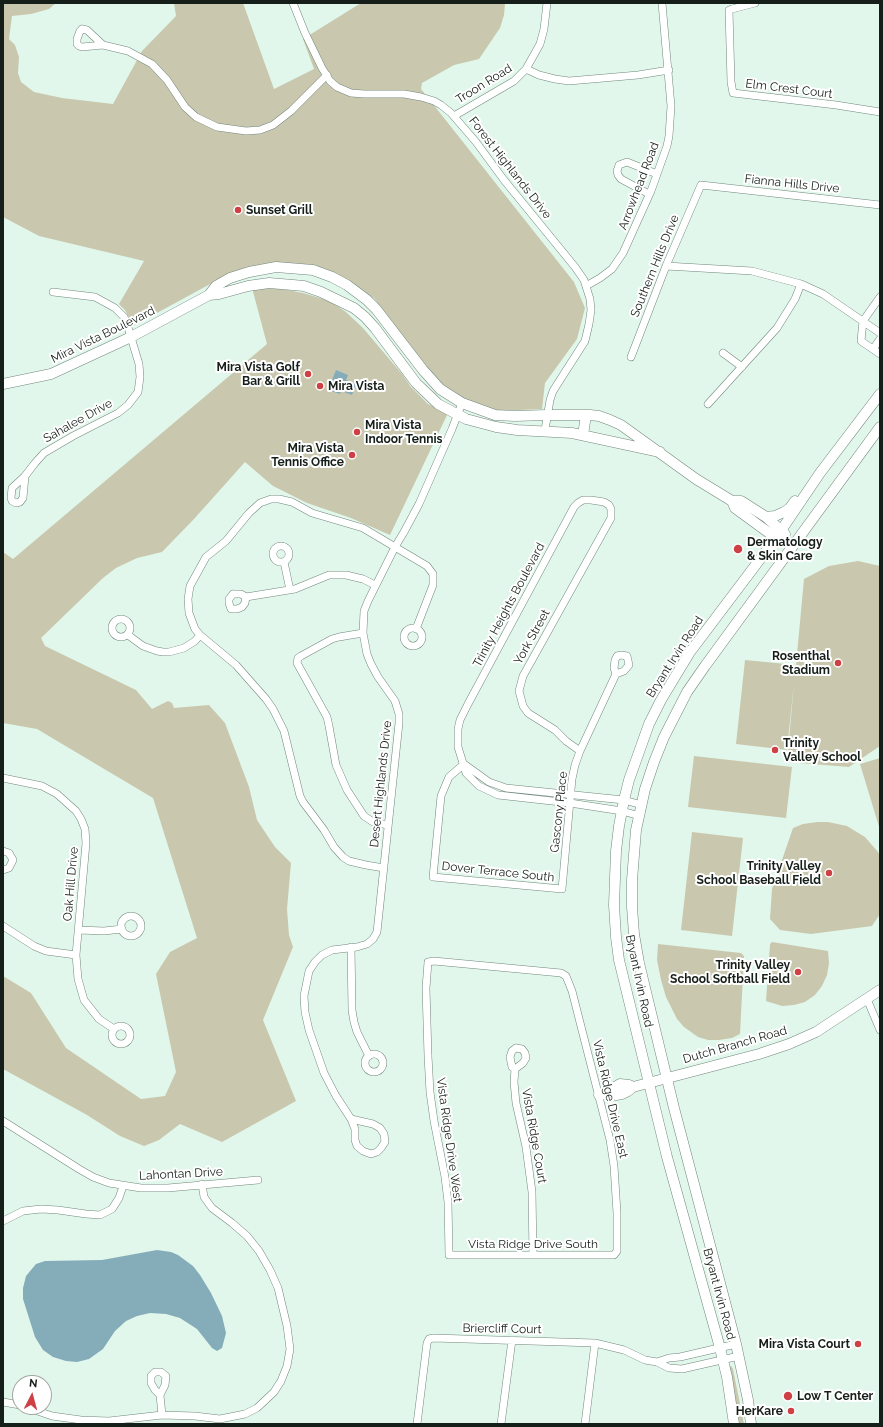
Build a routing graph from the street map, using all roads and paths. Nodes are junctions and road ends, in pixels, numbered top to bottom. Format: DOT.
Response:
graph roads {
  1 [pos="293,3"];
  2 [pos="548,3"];
  3 [pos="662,3"];
  4 [pos="755,3"];
  5 [pos="103,45"];
  6 [pos="526,69"];
  7 [pos="669,70"];
  8 [pos="327,75"];
  9 [pos="880,112"];
  10 [pos="454,116"];
  11 [pos="657,174"];
  12 [pos="701,185"];
  13 [pos="649,194"];
  14 [pos="880,205"];
  15 [pos="666,266"];
  16 [pos="801,284"];
  17 [pos="586,286"];
  18 [pos="53,292"];
  19 [pos="209,295"];
  20 [pos="880,297"];
  21 [pos="863,321"];
  22 [pos="880,333"];
  23 [pos="131,338"];
  24 [pos="880,339"];
  25 [pos="873,349"];
  26 [pos="723,353"];
  27 [pos="880,354"];
  28 [pos="631,357"];
  29 [pos="742,368"];
  30 [pos="3,384"];
  31 [pos="880,394"];
  32 [pos="462,403"];
  33 [pos="708,404"];
  34 [pos="458,415"];
  35 [pos="548,415"];
  36 [pos="586,415"];
  37 [pos="880,427"];
  38 [pos="545,430"];
  39 [pos="583,435"];
  40 [pos="660,452"];
  41 [pos="820,473"];
  42 [pos="25,476"];
  43 [pos="732,502"];
  44 [pos="766,517"];
  45 [pos="611,518"];
  46 [pos="778,534"];
  47 [pos="793,544"];
  48 [pos="395,547"];
  49 [pos="284,562"];
  50 [pos="375,585"];
  51 [pos="290,590"];
  52 [pos="246,597"];
  53 [pos="416,629"];
  54 [pos="363,633"];
  55 [pos="128,635"];
  56 [pos="200,636"];
  57 [pos="616,674"];
  58 [pos="580,751"];
  59 [pos="464,764"];
  60 [pos="3,778"];
  61 [pos="571,795"];
  62 [pos="624,800"];
  63 [pos="570,803"];
  64 [pos="642,805"];
  65 [pos="622,811"];
  66 [pos="640,816"];
  67 [pos="388,825"];
  68 [pos="3,851"];
  69 [pos="384,868"];
  70 [pos="3,870"];
  71 [pos="562,889"];
  72 [pos="3,926"];
  73 [pos="122,929"];
  74 [pos="79,930"];
  75 [pos="350,948"];
  76 [pos="76,955"];
  77 [pos="566,976"];
  78 [pos="880,990"];
  79 [pos="867,999"];
  80 [pos="114,1029"];
  81 [pos="880,1030"];
  82 [pos="369,1056"];
  83 [pos="515,1069"];
  84 [pos="667,1078"];
  85 [pos="649,1083"];
  86 [pos="604,1094"];
  87 [pos="351,1119"];
  88 [pos="3,1121"];
  89 [pos="258,1180"];
  90 [pos="202,1184"];
  91 [pos="124,1186"];
  92 [pos="3,1221"];
  93 [pos="616,1253"];
  94 [pos="449,1255"];
  95 [pos="533,1255"];
  96 [pos="512,1340"];
  97 [pos="595,1343"];
  98 [pos="736,1344"];
  99 [pos="720,1348"];
  100 [pos="685,1356"];
  101 [pos="739,1356"];
  102 [pos="722,1360"];
  103 [pos="657,1362"];
  104 [pos="688,1367"];
  105 [pos="160,1395"];
  106 [pos="49,1415"];
  107 [pos="162,1415"];
  108 [pos="417,1424"];
  109 [pos="501,1424"];
  110 [pos="585,1424"];
  111 [pos="734,1424"];
  112 [pos="751,1424"];
  1 -- 8 [label="street, Forest Highlands Drive"];
  2 -- 6 [label="street, Troon Road"];
  3 -- 7 [label="street, Arrowhead Road"];
  4 -- 9 [label="street, Elm Crest Court"];
  5 -- 8 [label="street"];
  6 -- 7 [label="street"];
  6 -- 10 [label="street, Troon Road"];
  7 -- 11 [label="street, Arrowhead Road"];
  8 -- 10 [label="street, Forest Highlands Drive"];
  10 -- 17 [label="street, Forest Highlands Drive"];
  11 -- 13 [label="street, Arrowhead Road"];
  11 -- 13 [label="street"];
  12 -- 14 [label="street, Fianna Hills Drive"];
  12 -- 15 [label="street, Southern Hills Drive"];
  13 -- 17 [label="street, Arrowhead Road"];
  15 -- 16 [label="street"];
  15 -- 28 [label="street, Southern Hills Drive"];
  16 -- 21 [label="street"];
  16 -- 29 [label="street"];
  17 -- 35 [label="street, Forest Highlands Drive"];
  18 -- 23 [label="street, Sahalee Drive"];
  19 -- 23 [label="main road, Mira Vista Boulevard"];
  19 -- 32 [label="main road, Mira Vista Boulevard"];
  19 -- 34 [label="main road, Mira Vista Boulevard"];
  20 -- 21 [label="street"];
  21 -- 22 [label="street"];
  21 -- 25 [label="street"];
  23 -- 30 [label="main road, Mira Vista Boulevard"];
  23 -- 42 [label="street, Sahalee Drive"];
  24 -- 25 [label="street"];
  25 -- 27 [label="street"];
  26 -- 29 [label="street"];
  29 -- 33 [label="street"];
  31 -- 41 [label="main road, Bryant Irvin Road"];
  32 -- 34 [label="street, Desert Highlands Drive"];
  32 -- 35 [label="main road, Mira Vista Boulevard"];
  34 -- 38 [label="main road, Mira Vista Boulevard"];
  34 -- 48 [label="street, Desert Highlands Drive"];
  35 -- 36 [label="main road, Mira Vista Boulevard"];
  35 -- 38 [label="street, Forest Highlands Drive"];
  36 -- 39 [label="main road"];
  36 -- 40 [label="main road, Mira Vista Boulevard"];
  37 -- 47 [label="main road, Bryant Irvin Road"];
  38 -- 39 [label="main road, Mira Vista Boulevard"];
  39 -- 40 [label="main road, Mira Vista Boulevard"];
  40 -- 43 [label="main road, Mira Vista Boulevard"];
  41 -- 44 [label="main road"];
  41 -- 46 [label="main road, Bryant Irvin Road"];
  43 -- 44 [label="main road, Mira Vista Boulevard"];
  43 -- 46 [label="main road, Mira Vista Boulevard"];
  44 -- 46 [label="main road, Mira Vista Boulevard"];
  45 -- 58 [label="street, York Street"];
  45 -- 59 [label="street, Trinity Heights Boulevard"];
  46 -- 47 [label="main road, Mira Vista Boulevard"];
  46 -- 62 [label="main road, Bryant Irvin Road"];
  47 -- 64 [label="main road, Bryant Irvin Road"];
  48 -- 50 [label="street, Desert Highlands Drive"];
  48 -- 53 [label="street"];
  48 -- 56 [label="street"];
  49 -- 51 [label="street"];
  50 -- 51 [label="street"];
  50 -- 54 [label="street, Desert Highlands Drive"];
  51 -- 52 [label="street"];
  54 -- 67 [label="street, Desert Highlands Drive"];
  54 -- 67 [label="street"];
  55 -- 56 [label="street"];
  56 -- 69 [label="street"];
  57 -- 58 [label="street, Gascony Place"];
  58 -- 61 [label="street, Gascony Place"];
  59 -- 61 [label="street"];
  59 -- 63 [label="street, Trinity Heights Boulevard"];
  59 -- 71 [label="street, Dover Terrace South"];
  60 -- 74 [label="street, Oak Hill Drive"];
  61 -- 62 [label="street"];
  61 -- 63 [label="street, Gascony Place"];
  62 -- 64 [label="street"];
  62 -- 65 [label="main road, Bryant Irvin Road"];
  63 -- 65 [label="street, Trinity Heights Boulevard"];
  63 -- 71 [label="street, Gascony Place"];
  64 -- 66 [label="main road, Bryant Irvin Road"];
  65 -- 66 [label="street, Trinity Heights Boulevard"];
  65 -- 85 [label="main road, Bryant Irvin Road"];
  66 -- 84 [label="main road, Bryant Irvin Road"];
  67 -- 69 [label="street, Desert Highlands Drive"];
  68 -- 70 [label="street"];
  69 -- 75 [label="street, Desert Highlands Drive"];
  72 -- 76 [label="street"];
  73 -- 74 [label="street"];
  74 -- 76 [label="street, Oak Hill Drive"];
  75 -- 82 [label="street"];
  75 -- 87 [label="street, Desert Highlands Drive"];
  76 -- 80 [label="street, Oak Hill Drive"];
  77 -- 86 [label="street, Vista Ridge Drive East"];
  77 -- 94 [label="street, Vista Ridge Drive West"];
  78 -- 79 [label="main road, Dutch Branch Road"];
  79 -- 81 [label="street"];
  79 -- 84 [label="main road, Dutch Branch Road"];
  83 -- 95 [label="street, Vista Ridge Court"];
  84 -- 85 [label="main road, Dutch Branch Road"];
  84 -- 98 [label="main road, Bryant Irvin Road"];
  85 -- 86 [label="main road, Dutch Branch Road"];
  85 -- 99 [label="main road, Bryant Irvin Road"];
  86 -- 93 [label="street, Vista Ridge Drive East"];
  87 -- 87 [label="street, Desert Highlands Drive"];
  88 -- 91 [label="street, Lahontan Drive"];
  89 -- 90 [label="street, Lahontan Drive"];
  90 -- 91 [label="street, Lahontan Drive"];
  90 -- 107 [label="street"];
  91 -- 92 [label="street"];
  93 -- 95 [label="street, Vista Ridge Drive South"];
  94 -- 95 [label="street, Vista Ridge Drive South"];
  96 -- 97 [label="street, Briercliff Court"];
  96 -- 108 [label="street, Briercliff Court"];
  96 -- 109 [label="street"];
  97 -- 103 [label="street, Briercliff Court"];
  97 -- 110 [label="street"];
  98 -- 99 [label="street"];
  98 -- 101 [label="main road, Bryant Irvin Road"];
  99 -- 100 [label="street"];
  99 -- 102 [label="main road, Bryant Irvin Road"];
  100 -- 103 [label="street"];
  100 -- 104 [label="street"];
  101 -- 102 [label="street, Briercliff Court"];
  101 -- 112 [label="main road, Bryant Irvin Road"];
  102 -- 104 [label="street, Briercliff Court"];
  102 -- 111 [label="main road, Bryant Irvin Road"];
  103 -- 104 [label="street, Briercliff Court"];
  105 -- 107 [label="street"];
  106 -- 107 [label="street"];
}
